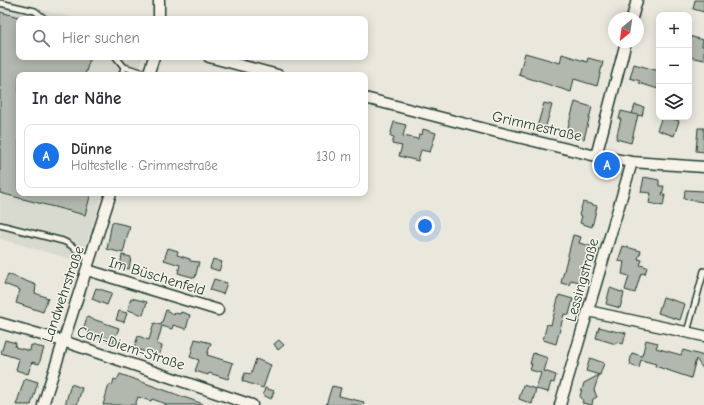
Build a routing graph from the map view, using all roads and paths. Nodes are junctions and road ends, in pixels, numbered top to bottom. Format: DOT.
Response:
graph roads {
  1 [pos="159,0"];
  2 [pos="637,0"];
  3 [pos="0,3"];
  4 [pos="634,12"];
  5 [pos="41,16"];
  6 [pos="159,16"];
  7 [pos="624,48"];
  8 [pos="118,60"];
  9 [pos="153,60"];
  10 [pos="220,60"];
  11 [pos="124,67"];
  12 [pos="123,72"];
  13 [pos="139,72"];
  14 [pos="149,72"];
  15 [pos="266,72"];
  16 [pos="368,99"];
  17 [pos="596,156"];
  18 [pos="632,162"];
  19 [pos="704,167"];
  20 [pos="110,196"];
  21 [pos="0,225"];
  22 [pos="91,259"];
  23 [pos="88,270"];
  24 [pos="704,272"];
  25 [pos="218,310"];
  26 [pos="588,311"];
  27 [pos="0,323"];
  28 [pos="686,332"];
  29 [pos="704,336"];
  30 [pos="63,341"];
  31 [pos="43,405"];
  32 [pos="252,405"];
  33 [pos="560,405"];
  1 -- 6 [label="street"];
  2 -- 4 [label="street"];
  3 -- 5 [label="lane"];
  7 -- 17 [label="street"];
  8 -- 11 [label="lane"];
  9 -- 14 [label="street"];
  10 -- 15 [label="street"];
  11 -- 12 [label="lane"];
  11 -- 13 [label="lane"];
  16 -- 17 [label="street, Grimmestraße"];
  17 -- 18 [label="street, Grimmestraße"];
  18 -- 19 [label="street, Grimmestraße"];
  18 -- 26 [label="street, Lessingstraße"];
  20 -- 22 [label="street, Landwehrstraße"];
  21 -- 22 [label="lane"];
  22 -- 23 [label="street, Landwehrstraße"];
  23 -- 25 [label="street, Im Büschenfeld"];
  23 -- 30 [label="street, Landwehrstraße"];
  24 -- 28 [label="lane"];
  26 -- 28 [label="street"];
  26 -- 33 [label="street, Lessingstraße"];
  27 -- 30 [label="street, Carl-Diem-Straße"];
  28 -- 29 [label="street"];
  30 -- 31 [label="street, Landwehrstraße"];
  30 -- 32 [label="street, Carl-Diem-Straße"];
}
